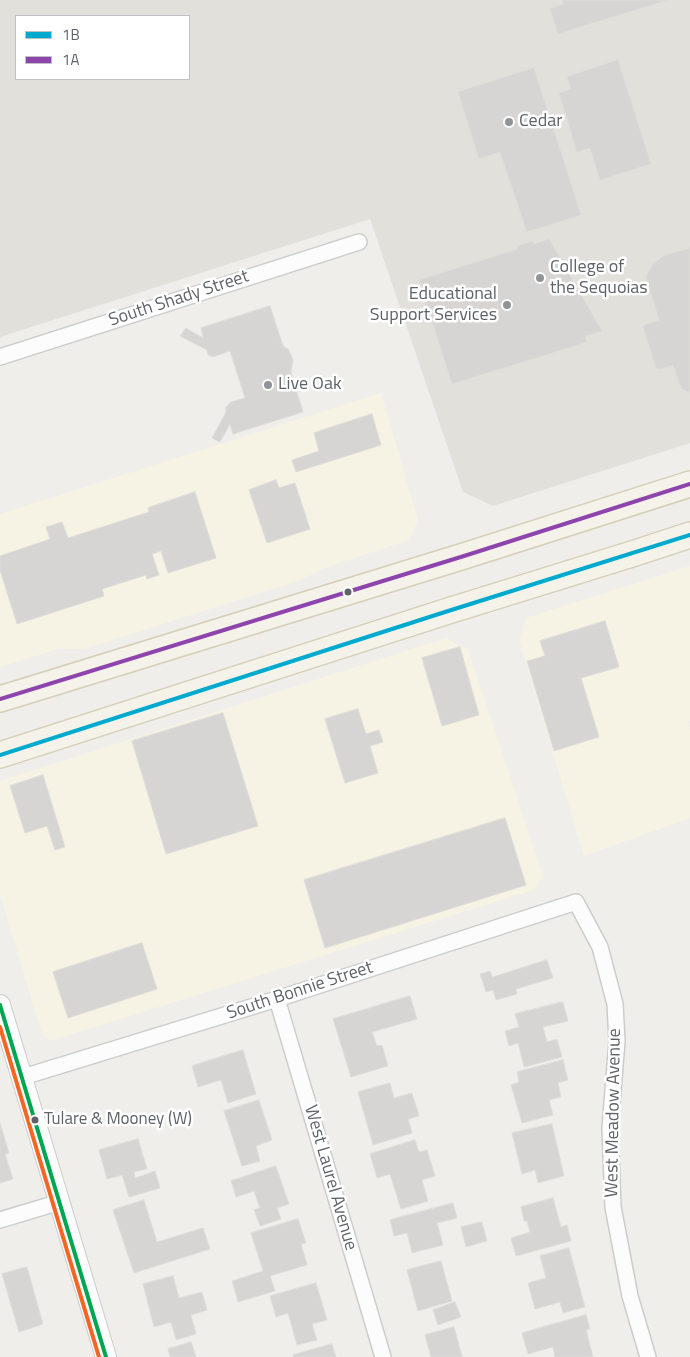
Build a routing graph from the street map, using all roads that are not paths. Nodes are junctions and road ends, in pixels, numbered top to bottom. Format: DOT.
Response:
graph roads {
  1 [pos="359,242"];
  2 [pos="0,357"];
  3 [pos="690,484"];
  4 [pos="690,535"];
  5 [pos="0,700"];
  6 [pos="0,755"];
  7 [pos="576,902"];
  8 [pos="277,999"];
  9 [pos="0,1005"];
  10 [pos="23,1077"];
  11 [pos="60,1202"];
  12 [pos="0,1220"];
  13 [pos="106,1357"];
  14 [pos="383,1357"];
  15 [pos="648,1357"];
  1 -- 2 [label="street, South Shady Street"];
  3 -- 5 [label="main road"];
  4 -- 6 [label="main road"];
  7 -- 8 [label="street, South Bonnie Street"];
  7 -- 15 [label="street, West Meadow Avenue"];
  8 -- 10 [label="street, South Bonnie Street"];
  8 -- 14 [label="street, West Laurel Avenue"];
  9 -- 10 [label="street"];
  10 -- 11 [label="street"];
  11 -- 12 [label="street"];
  11 -- 13 [label="street"];
}
